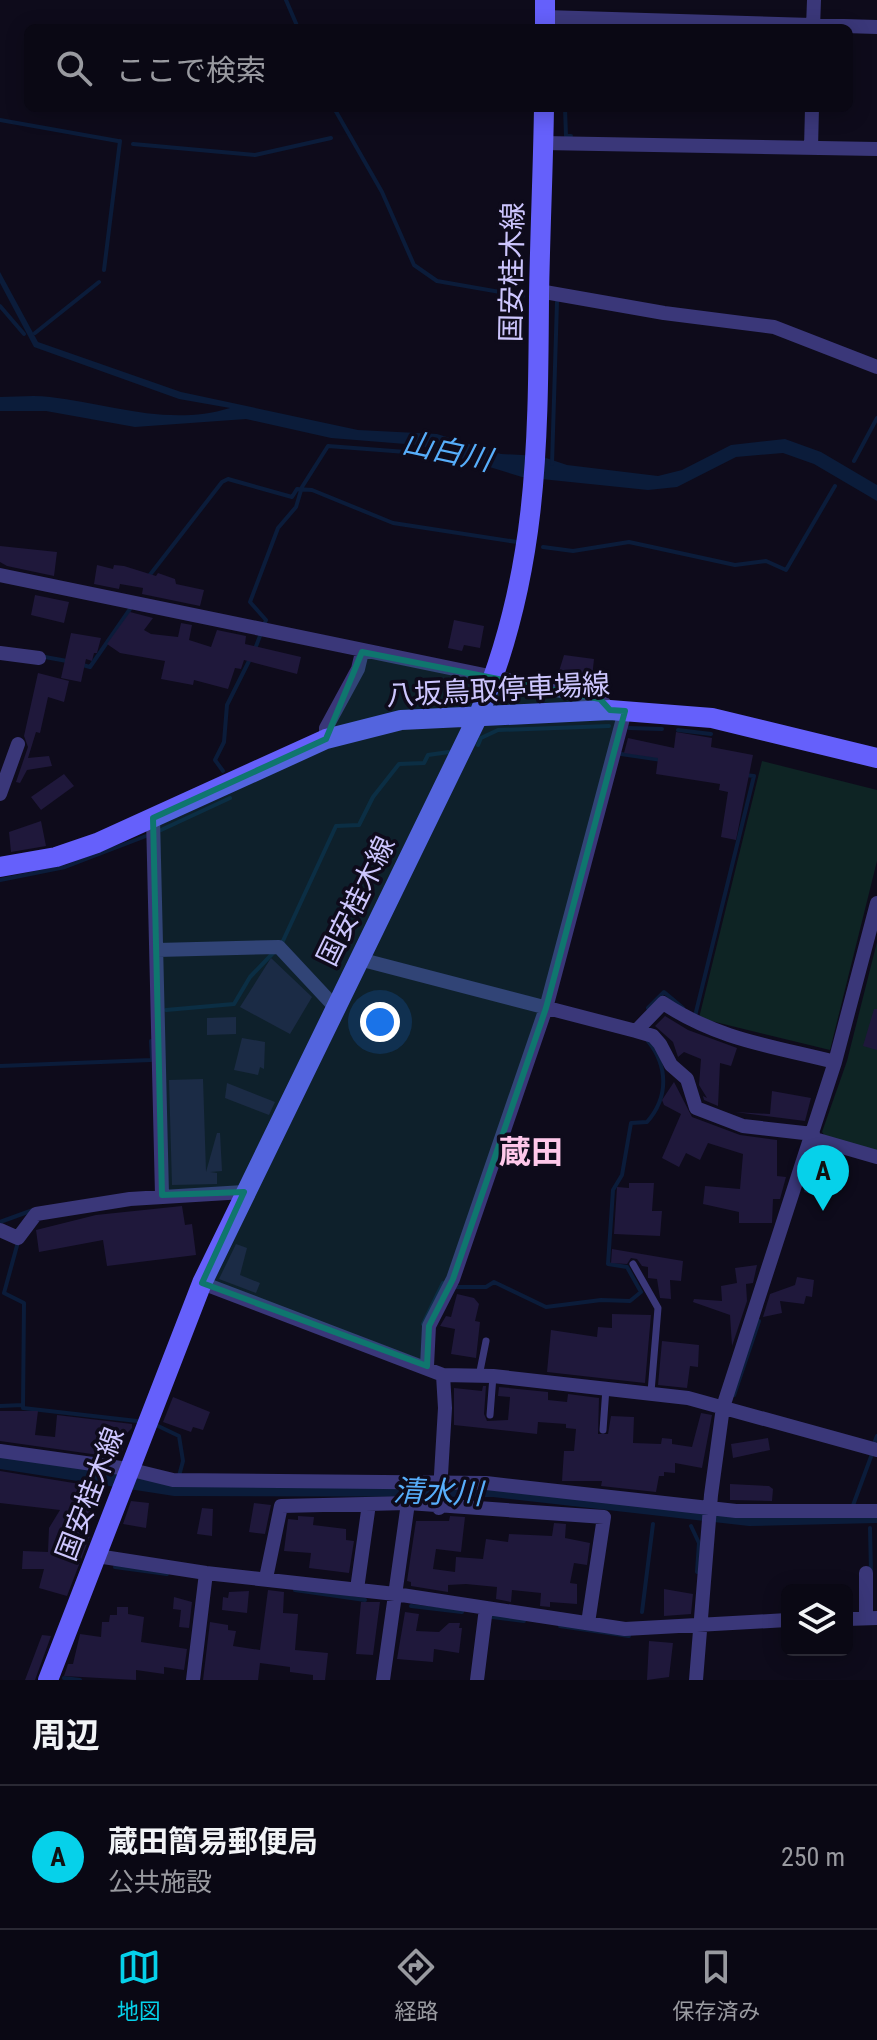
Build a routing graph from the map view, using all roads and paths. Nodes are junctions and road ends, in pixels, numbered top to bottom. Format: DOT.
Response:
graph roads {
  1 [pos="814,0"];
  2 [pos="545,15"];
  3 [pos="746,24"];
  4 [pos="813,24"];
  5 [pos="853,27"];
  6 [pos="877,27"];
  7 [pos="544,112"];
  8 [pos="812,112"];
  9 [pos="543,143"];
  10 [pos="811,148"];
  11 [pos="877,149"];
  12 [pos="539,291"];
  13 [pos="877,367"];
  14 [pos="0,575"];
  15 [pos="362,652"];
  16 [pos="0,653"];
  17 [pos="39,658"];
  18 [pos="494,679"];
  19 [pos="618,711"];
  20 [pos="479,714"];
  21 [pos="326,739"];
  22 [pos="18,744"];
  23 [pos="877,758"];
  24 [pos="0,794"];
  25 [pos="153,818"];
  26 [pos="0,867"];
  27 [pos="877,903"];
  28 [pos="157,950"];
  29 [pos="359,959"];
  30 [pos="335,1007"];
  31 [pos="546,1008"];
  32 [pos="636,1031"];
  33 [pos="835,1062"];
  34 [pos="812,1136"];
  35 [pos="877,1157"];
  36 [pos="244,1192"];
  37 [pos="162,1195"];
  38 [pos="0,1230"];
  39 [pos="633,1264"];
  40 [pos="202,1283"];
  41 [pos="486,1341"];
  42 [pos="427,1366"];
  43 [pos="443,1375"];
  44 [pos="486,1376"];
  45 [pos="606,1388"];
  46 [pos="651,1392"];
  47 [pos="723,1407"];
  48 [pos="490,1415"];
  49 [pos="603,1430"];
  50 [pos="877,1450"];
  51 [pos="0,1451"];
  52 [pos="125,1478"];
  53 [pos="440,1482"];
  54 [pos="408,1503"];
  55 [pos="369,1504"];
  56 [pos="439,1508"];
  57 [pos="710,1509"];
  58 [pos="877,1511"];
  59 [pos="97,1556"];
  60 [pos="206,1573"];
  61 [pos="866,1573"];
  62 [pos="266,1578"];
  63 [pos="357,1589"];
  64 [pos="395,1594"];
  65 [pos="486,1608"];
  66 [pos="871,1618"];
  67 [pos="781,1620"];
  68 [pos="700,1622"];
  69 [pos="588,1623"];
  70 [pos="48,1680"];
  71 [pos="193,1680"];
  72 [pos="383,1680"];
  73 [pos="477,1680"];
  74 [pos="696,1680"];
  1 -- 4 [label="street"];
  2 -- 3 [label="street"];
  5 -- 6 [label="street"];
  7 -- 9 [label="main road, 国安桂木線"];
  8 -- 10 [label="street"];
  9 -- 10 [label="street"];
  9 -- 12 [label="main road, 国安桂木線"];
  10 -- 11 [label="street"];
  12 -- 13 [label="street"];
  12 -- 18 [label="main road, 国安桂木線"];
  14 -- 15 [label="street"];
  15 -- 18 [label="street"];
  15 -- 21 [label="street"];
  16 -- 17 [label="street"];
  18 -- 19 [label="street"];
  18 -- 20 [label="main road, 国安桂木線"];
  19 -- 20 [label="main road, 八坂鳥取停車場線"];
  19 -- 23 [label="main road, 八坂鳥取停車場線"];
  19 -- 31 [label="street"];
  20 -- 21 [label="main road, 八坂鳥取停車場線"];
  20 -- 29 [label="main road, 国安桂木線"];
  21 -- 25 [label="main road, 八坂鳥取停車場線"];
  22 -- 24 [label="street"];
  25 -- 26 [label="main road, 八坂鳥取停車場線"];
  25 -- 28 [label="street"];
  27 -- 33 [label="street"];
  28 -- 30 [label="street"];
  28 -- 37 [label="street"];
  29 -- 30 [label="main road, 国安桂木線"];
  29 -- 31 [label="street"];
  30 -- 36 [label="main road, 国安桂木線"];
  31 -- 32 [label="street"];
  31 -- 42 [label="street"];
  32 -- 33 [label="street"];
  32 -- 34 [label="street"];
  33 -- 34 [label="street"];
  34 -- 35 [label="street"];
  34 -- 47 [label="street"];
  36 -- 37 [label="street"];
  36 -- 40 [label="main road, 国安桂木線"];
  37 -- 38 [label="street"];
  39 -- 46 [label="lane"];
  40 -- 42 [label="street"];
  40 -- 52 [label="main road, 国安桂木線"];
  41 -- 44 [label="lane"];
  42 -- 43 [label="street"];
  43 -- 44 [label="street"];
  43 -- 53 [label="street"];
  44 -- 45 [label="street"];
  44 -- 48 [label="lane"];
  45 -- 46 [label="street"];
  45 -- 49 [label="lane"];
  46 -- 47 [label="street"];
  47 -- 50 [label="street"];
  47 -- 57 [label="street"];
  51 -- 52 [label="street"];
  52 -- 53 [label="street"];
  52 -- 59 [label="main road, 国安桂木線"];
  53 -- 56 [label="street"];
  53 -- 57 [label="street"];
  54 -- 55 [label="street"];
  54 -- 56 [label="street"];
  54 -- 64 [label="street"];
  55 -- 62 [label="street"];
  55 -- 63 [label="street"];
  56 -- 69 [label="street"];
  57 -- 58 [label="street"];
  57 -- 68 [label="street"];
  59 -- 60 [label="street"];
  59 -- 70 [label="main road, 国安桂木線"];
  60 -- 62 [label="street"];
  60 -- 71 [label="street"];
  61 -- 66 [label="street"];
  62 -- 63 [label="street"];
  63 -- 64 [label="street"];
  64 -- 65 [label="street"];
  64 -- 72 [label="street"];
  65 -- 69 [label="street"];
  65 -- 73 [label="street"];
  67 -- 68 [label="street"];
  68 -- 69 [label="street"];
  68 -- 74 [label="street"];
}
